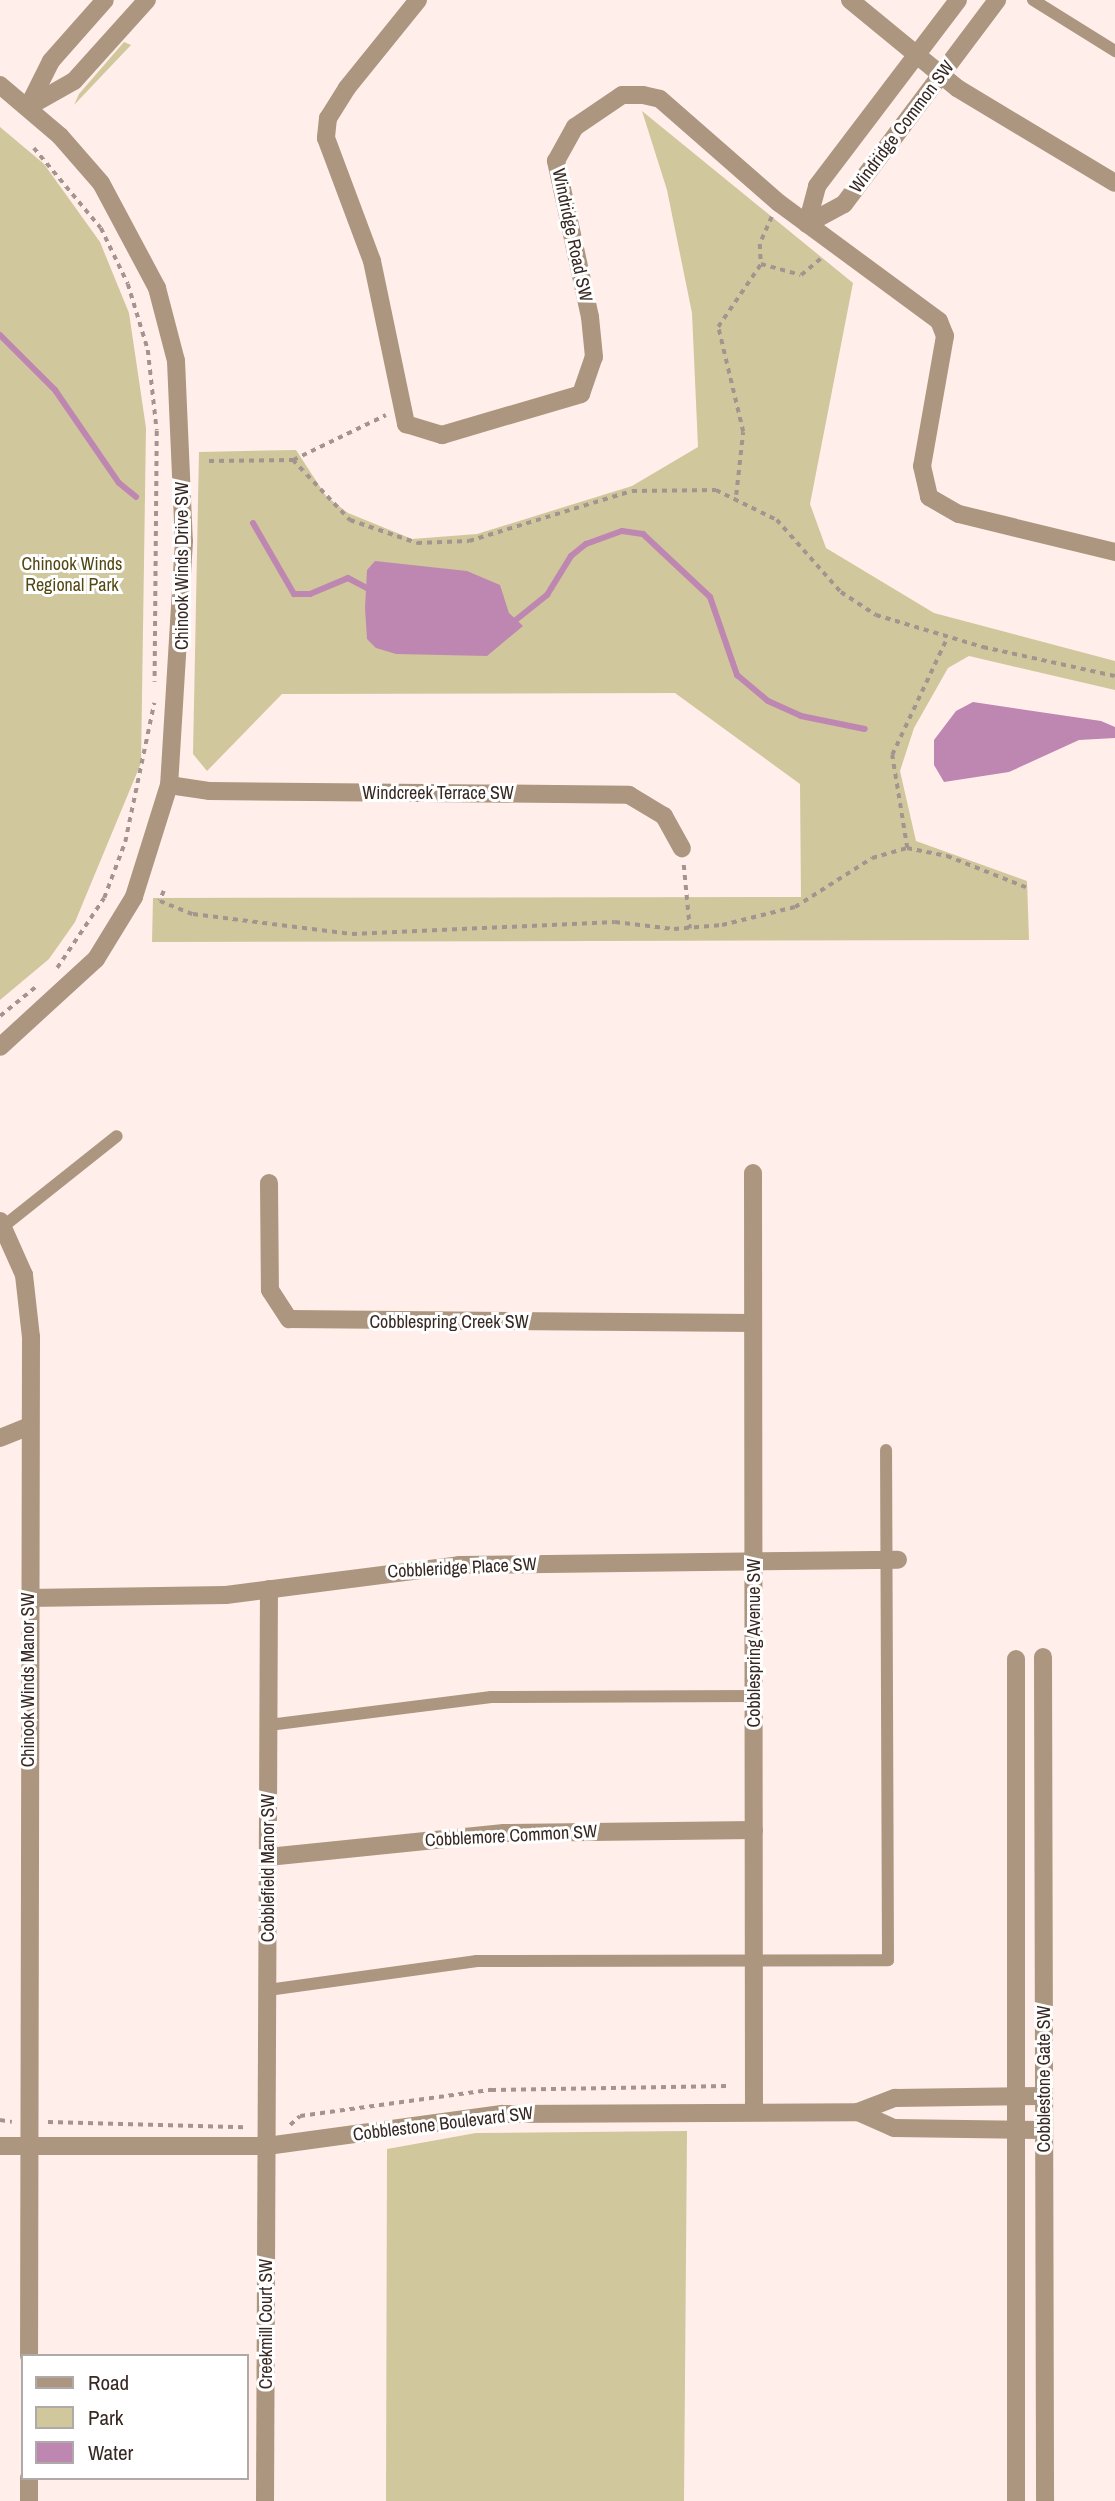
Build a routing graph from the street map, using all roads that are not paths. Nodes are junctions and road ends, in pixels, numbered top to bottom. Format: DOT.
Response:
graph roads {
  1 [pos="105,0"];
  2 [pos="147,0"];
  3 [pos="418,0"];
  4 [pos="850,0"];
  5 [pos="958,0"];
  6 [pos="997,0"];
  7 [pos="1033,0"];
  8 [pos="1115,51"];
  9 [pos="916,57"];
  10 [pos="940,76"];
  11 [pos="0,85"];
  12 [pos="28,107"];
  13 [pos="1115,183"];
  14 [pos="807,224"];
  15 [pos="1114,547"];
  16 [pos="169,785"];
  17 [pos="682,848"];
  18 [pos="0,1047"];
  19 [pos="117,1136"];
  20 [pos="753,1173"];
  21 [pos="269,1182"];
  22 [pos="1,1225"];
  23 [pos="753,1324"];
  24 [pos="29,1426"];
  25 [pos="0,1438"];
  26 [pos="886,1450"];
  27 [pos="893,1560"];
  28 [pos="753,1561"];
  29 [pos="270,1590"];
  30 [pos="27,1598"];
  31 [pos="1043,1657"];
  32 [pos="1016,1659"];
  33 [pos="754,1696"];
  34 [pos="269,1725"];
  35 [pos="754,1830"];
  36 [pos="268,1857"];
  37 [pos="755,1960"];
  38 [pos="268,1990"];
  39 [pos="1017,2096"];
  40 [pos="1044,2096"];
  41 [pos="754,2112"];
  42 [pos="858,2112"];
  43 [pos="1017,2130"];
  44 [pos="1044,2130"];
  45 [pos="0,2146"];
  46 [pos="28,2146"];
  47 [pos="267,2146"];
  48 [pos="29,2354"];
  49 [pos="29,2480"];
  50 [pos="29,2501"];
  51 [pos="265,2501"];
  52 [pos="1016,2501"];
  53 [pos="1045,2501"];
  1 -- 12 [label="street"];
  2 -- 12 [label="street"];
  3 -- 14 [label="street, Windridge Road SW"];
  4 -- 9 [label="street"];
  5 -- 9 [label="street, Windridge Common SW"];
  6 -- 10 [label="street, Windridge Common SW"];
  7 -- 8 [label="lane"];
  9 -- 10 [label="street"];
  9 -- 14 [label="street, Windridge Common SW"];
  10 -- 13 [label="street"];
  10 -- 14 [label="street, Windridge Common SW"];
  11 -- 12 [label="street, Chinook Winds Drive SW"];
  12 -- 16 [label="street, Chinook Winds Drive SW"];
  14 -- 15 [label="street, Windridge Road SW"];
  16 -- 17 [label="street, Windcreek Terrace SW"];
  16 -- 18 [label="street, Chinook Winds Drive SW"];
  19 -- 22 [label="lane"];
  20 -- 23 [label="street, Cobblespring Avenue SW"];
  21 -- 23 [label="street, Cobblespring Creek SW"];
  22 -- 24 [label="street, Chinook Winds Manor SW"];
  23 -- 28 [label="street, Cobblespring Avenue SW"];
  24 -- 25 [label="street"];
  24 -- 30 [label="street, Chinook Winds Manor SW"];
  26 -- 27 [label="lane"];
  27 -- 28 [label="street, Cobbleridge Place SW"];
  27 -- 37 [label="lane"];
  28 -- 29 [label="street, Cobbleridge Place SW"];
  28 -- 33 [label="street, Cobblespring Avenue SW"];
  29 -- 30 [label="street, Cobbleridge Place SW"];
  29 -- 34 [label="street, Cobblefield Manor SW"];
  30 -- 46 [label="street, Chinook Winds Manor SW"];
  31 -- 40 [label="street, Cobblestone Gate SW"];
  32 -- 39 [label="street, Cobblestone Gate SW"];
  33 -- 34 [label="lane"];
  33 -- 35 [label="street, Cobblespring Avenue SW"];
  34 -- 36 [label="street, Cobblefield Manor SW"];
  35 -- 36 [label="street, Cobblemore Common SW"];
  35 -- 37 [label="street, Cobblespring Avenue SW"];
  36 -- 38 [label="street, Cobblefield Manor SW"];
  37 -- 38 [label="lane"];
  37 -- 41 [label="street, Cobblespring Avenue SW"];
  38 -- 47 [label="street, Cobblefield Manor SW"];
  39 -- 40 [label="street, Cobblestone Boulevard SW"];
  39 -- 42 [label="street, Cobblestone Boulevard SW"];
  39 -- 43 [label="street, Cobblestone Gate SW"];
  40 -- 44 [label="street, Cobblestone Gate SW"];
  41 -- 42 [label="street, Cobblestone Boulevard SW"];
  41 -- 47 [label="street, Cobblestone Boulevard SW"];
  42 -- 43 [label="street, Cobblestone Boulevard SW"];
  43 -- 44 [label="street, Cobblestone Boulevard SW"];
  43 -- 52 [label="street, Cobblestone Gate SW"];
  44 -- 53 [label="street, Cobblestone Gate SW"];
  45 -- 46 [label="street, Cobblestone Boulevard SW"];
  46 -- 47 [label="street, Cobblestone Boulevard SW"];
  46 -- 48 [label="street, Chinook Winds Manor SW"];
  47 -- 51 [label="street, Creekmill Court SW"];
  49 -- 50 [label="street"];
}
